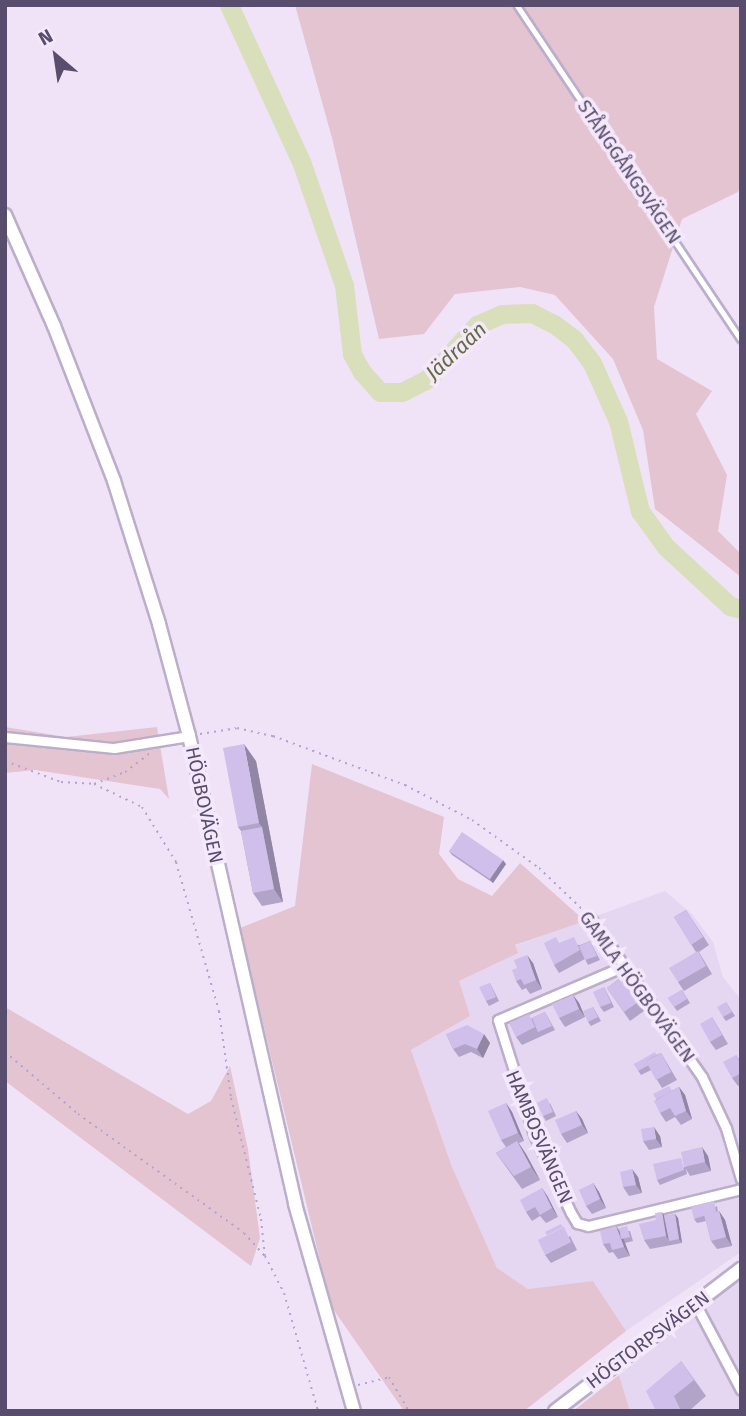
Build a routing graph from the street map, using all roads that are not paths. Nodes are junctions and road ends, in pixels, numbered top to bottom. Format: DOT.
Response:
graph roads {
  1 [pos="517,5"];
  2 [pos="5,215"];
  3 [pos="741,339"];
  4 [pos="189,736"];
  5 [pos="5,737"];
  6 [pos="590,917"];
  7 [pos="624,966"];
  8 [pos="741,1179"];
  9 [pos="741,1189"];
  10 [pos="741,1269"];
  11 [pos="695,1303"];
  12 [pos="741,1390"];
  13 [pos="354,1411"];
  14 [pos="555,1411"];
  1 -- 3 [label="lane, STÅNGGÅNGSVÄGEN"];
  2 -- 4 [label="main road, HÖGBOVÄGEN"];
  4 -- 5 [label="street"];
  4 -- 13 [label="main road, HÖGBOVÄGEN"];
  6 -- 7 [label="street, GAMLA HÖGBOVÄGEN"];
  7 -- 8 [label="street, GAMLA HÖGBOVÄGEN"];
  7 -- 9 [label="street, HAMBOSVÄNGEN"];
  10 -- 11 [label="main road, HÖGTORPSVÄGEN"];
  11 -- 12 [label="street"];
  11 -- 14 [label="main road, HÖGTORPSVÄGEN"];
}
